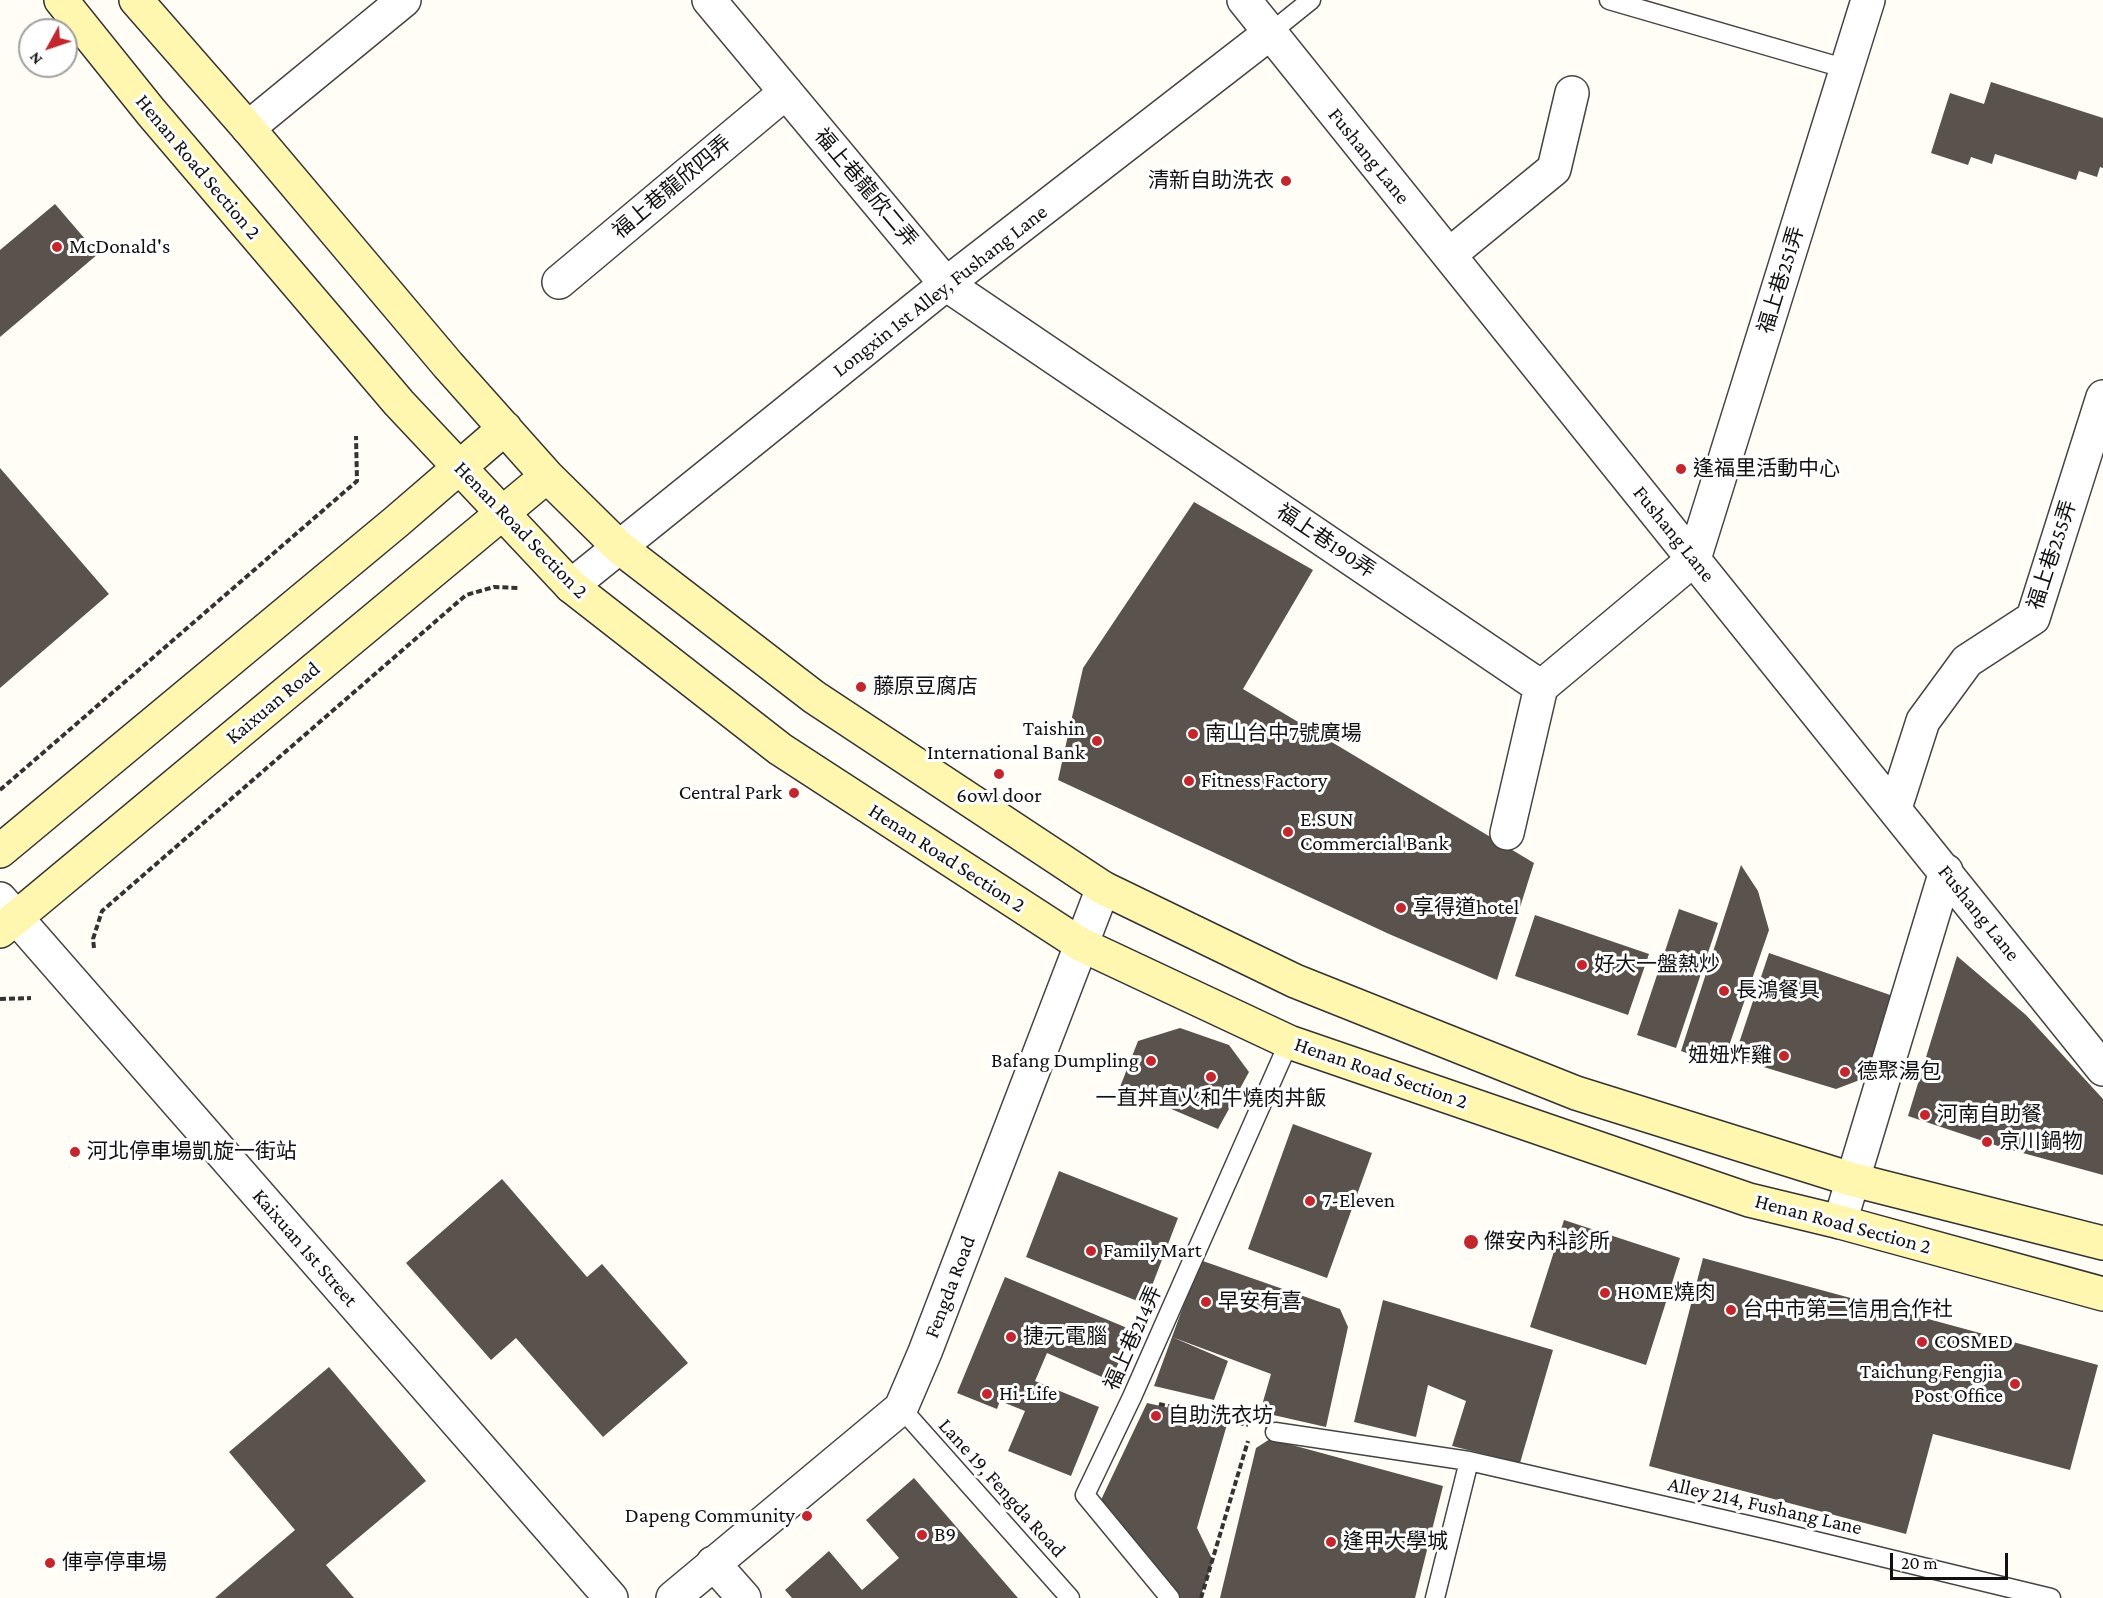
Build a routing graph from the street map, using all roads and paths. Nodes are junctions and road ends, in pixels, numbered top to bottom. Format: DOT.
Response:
graph roads {
  1 [pos="61,0"];
  2 [pos="136,0"];
  3 [pos="404,0"];
  4 [pos="709,0"];
  5 [pos="1244,0"];
  6 [pos="1311,0"];
  7 [pos="1609,0"];
  8 [pos="1868,0"];
  9 [pos="1270,33"];
  10 [pos="1846,69"];
  11 [pos="786,92"];
  12 [pos="1572,93"];
  13 [pos="248,128"];
  14 [pos="1449,255"];
  15 [pos="559,282"];
  16 [pos="946,284"];
  17 [pos="2103,397"];
  18 [pos="505,428"];
  19 [pos="356,436"];
  20 [pos="459,467"];
  21 [pos="547,476"];
  22 [pos="502,513"];
  23 [pos="619,548"];
  24 [pos="1694,559"];
  25 [pos="571,586"];
  26 [pos="529,588"];
  27 [pos="1541,687"];
  28 [pos="0,790"];
  29 [pos="1895,808"];
  30 [pos="1507,833"];
  31 [pos="0,851"];
  32 [pos="1946,871"];
  33 [pos="1103,888"];
  34 [pos="6,916"];
  35 [pos="1080,944"];
  36 [pos="94,948"];
  37 [pos="0,999"];
  38 [pos="31,999"];
  39 [pos="1289,1042"];
  40 [pos="2103,1069"];
  41 [pos="1854,1180"];
  42 [pos="1840,1222"];
  43 [pos="2103,1243"];
  44 [pos="2103,1294"];
  45 [pos="1156,1403"];
  46 [pos="902,1408"];
  47 [pos="1252,1426"];
  48 [pos="1275,1432"];
  49 [pos="1469,1461"];
  50 [pos="713,1563"];
  51 [pos="611,1598"];
  52 [pos="673,1598"];
  53 [pos="744,1598"];
  54 [pos="1070,1598"];
  55 [pos="1170,1598"];
  56 [pos="1202,1598"];
  57 [pos="1435,1598"];
  58 [pos="2051,1598"];
  1 -- 20 [label="street, Henan Road Section 2"];
  2 -- 13 [label="street"];
  3 -- 13 [label="street"];
  4 -- 11 [label="street, 福上巷龍欣二弄"];
  5 -- 9 [label="street, Fushang Lane"];
  6 -- 9 [label="lane, Longxin 1st Alley, Fushang Lane"];
  7 -- 10 [label="lane"];
  8 -- 10 [label="street, 福上巷251弄"];
  9 -- 14 [label="street, Fushang Lane"];
  9 -- 16 [label="street, Longxin 1st Alley, Fushang Lane"];
  10 -- 24 [label="street, 福上巷251弄"];
  11 -- 15 [label="street, 福上巷龍欣四弄"];
  11 -- 16 [label="street, 福上巷龍欣二弄"];
  12 -- 14 [label="street"];
  13 -- 18 [label="street"];
  14 -- 24 [label="street, Fushang Lane"];
  16 -- 23 [label="street, Longxin 1st Alley, Fushang Lane"];
  16 -- 27 [label="street, 福上巷190弄"];
  17 -- 29 [label="street, 福上巷255弄"];
  18 -- 20 [label="street"];
  18 -- 21 [label="street"];
  19 -- 28 [label="path"];
  20 -- 22 [label="street, Henan Road Section 2"];
  20 -- 31 [label="street"];
  21 -- 22 [label="street, Kaixuan Road"];
  21 -- 23 [label="street"];
  22 -- 25 [label="street, Henan Road Section 2"];
  22 -- 34 [label="street, Kaixuan Road"];
  23 -- 25 [label="street, Longxin 1st Alley, Fushang Lane"];
  23 -- 33 [label="street"];
  24 -- 27 [label="street"];
  24 -- 29 [label="street, Fushang Lane"];
  25 -- 35 [label="street, Henan Road Section 2"];
  26 -- 36 [label="path"];
  27 -- 30 [label="street"];
  29 -- 32 [label="street, Fushang Lane"];
  32 -- 40 [label="street, Fushang Lane"];
  32 -- 41 [label="street"];
  33 -- 35 [label="street, Fengda Road"];
  33 -- 41 [label="street"];
  34 -- 51 [label="street, Kaixuan 1st Street"];
  35 -- 39 [label="street, Henan Road Section 2"];
  35 -- 46 [label="street, Fengda Road"];
  37 -- 38 [label="path"];
  39 -- 42 [label="street, Henan Road Section 2"];
  39 -- 55 [label="lane, 福上巷214弄"];
  41 -- 42 [label="street"];
  41 -- 43 [label="street"];
  42 -- 44 [label="street, Henan Road Section 2"];
  45 -- 47 [label="path"];
  46 -- 50 [label="street, Fengda Road"];
  46 -- 54 [label="lane, Lane 19, Fengda Road"];
  47 -- 48 [label="path"];
  47 -- 56 [label="path"];
  48 -- 49 [label="lane, Alley 214, Fushang Lane"];
  49 -- 57 [label="lane"];
  49 -- 58 [label="lane, Alley 214, Fushang Lane"];
  50 -- 52 [label="street, Fengda Road"];
  50 -- 53 [label="street"];
}
